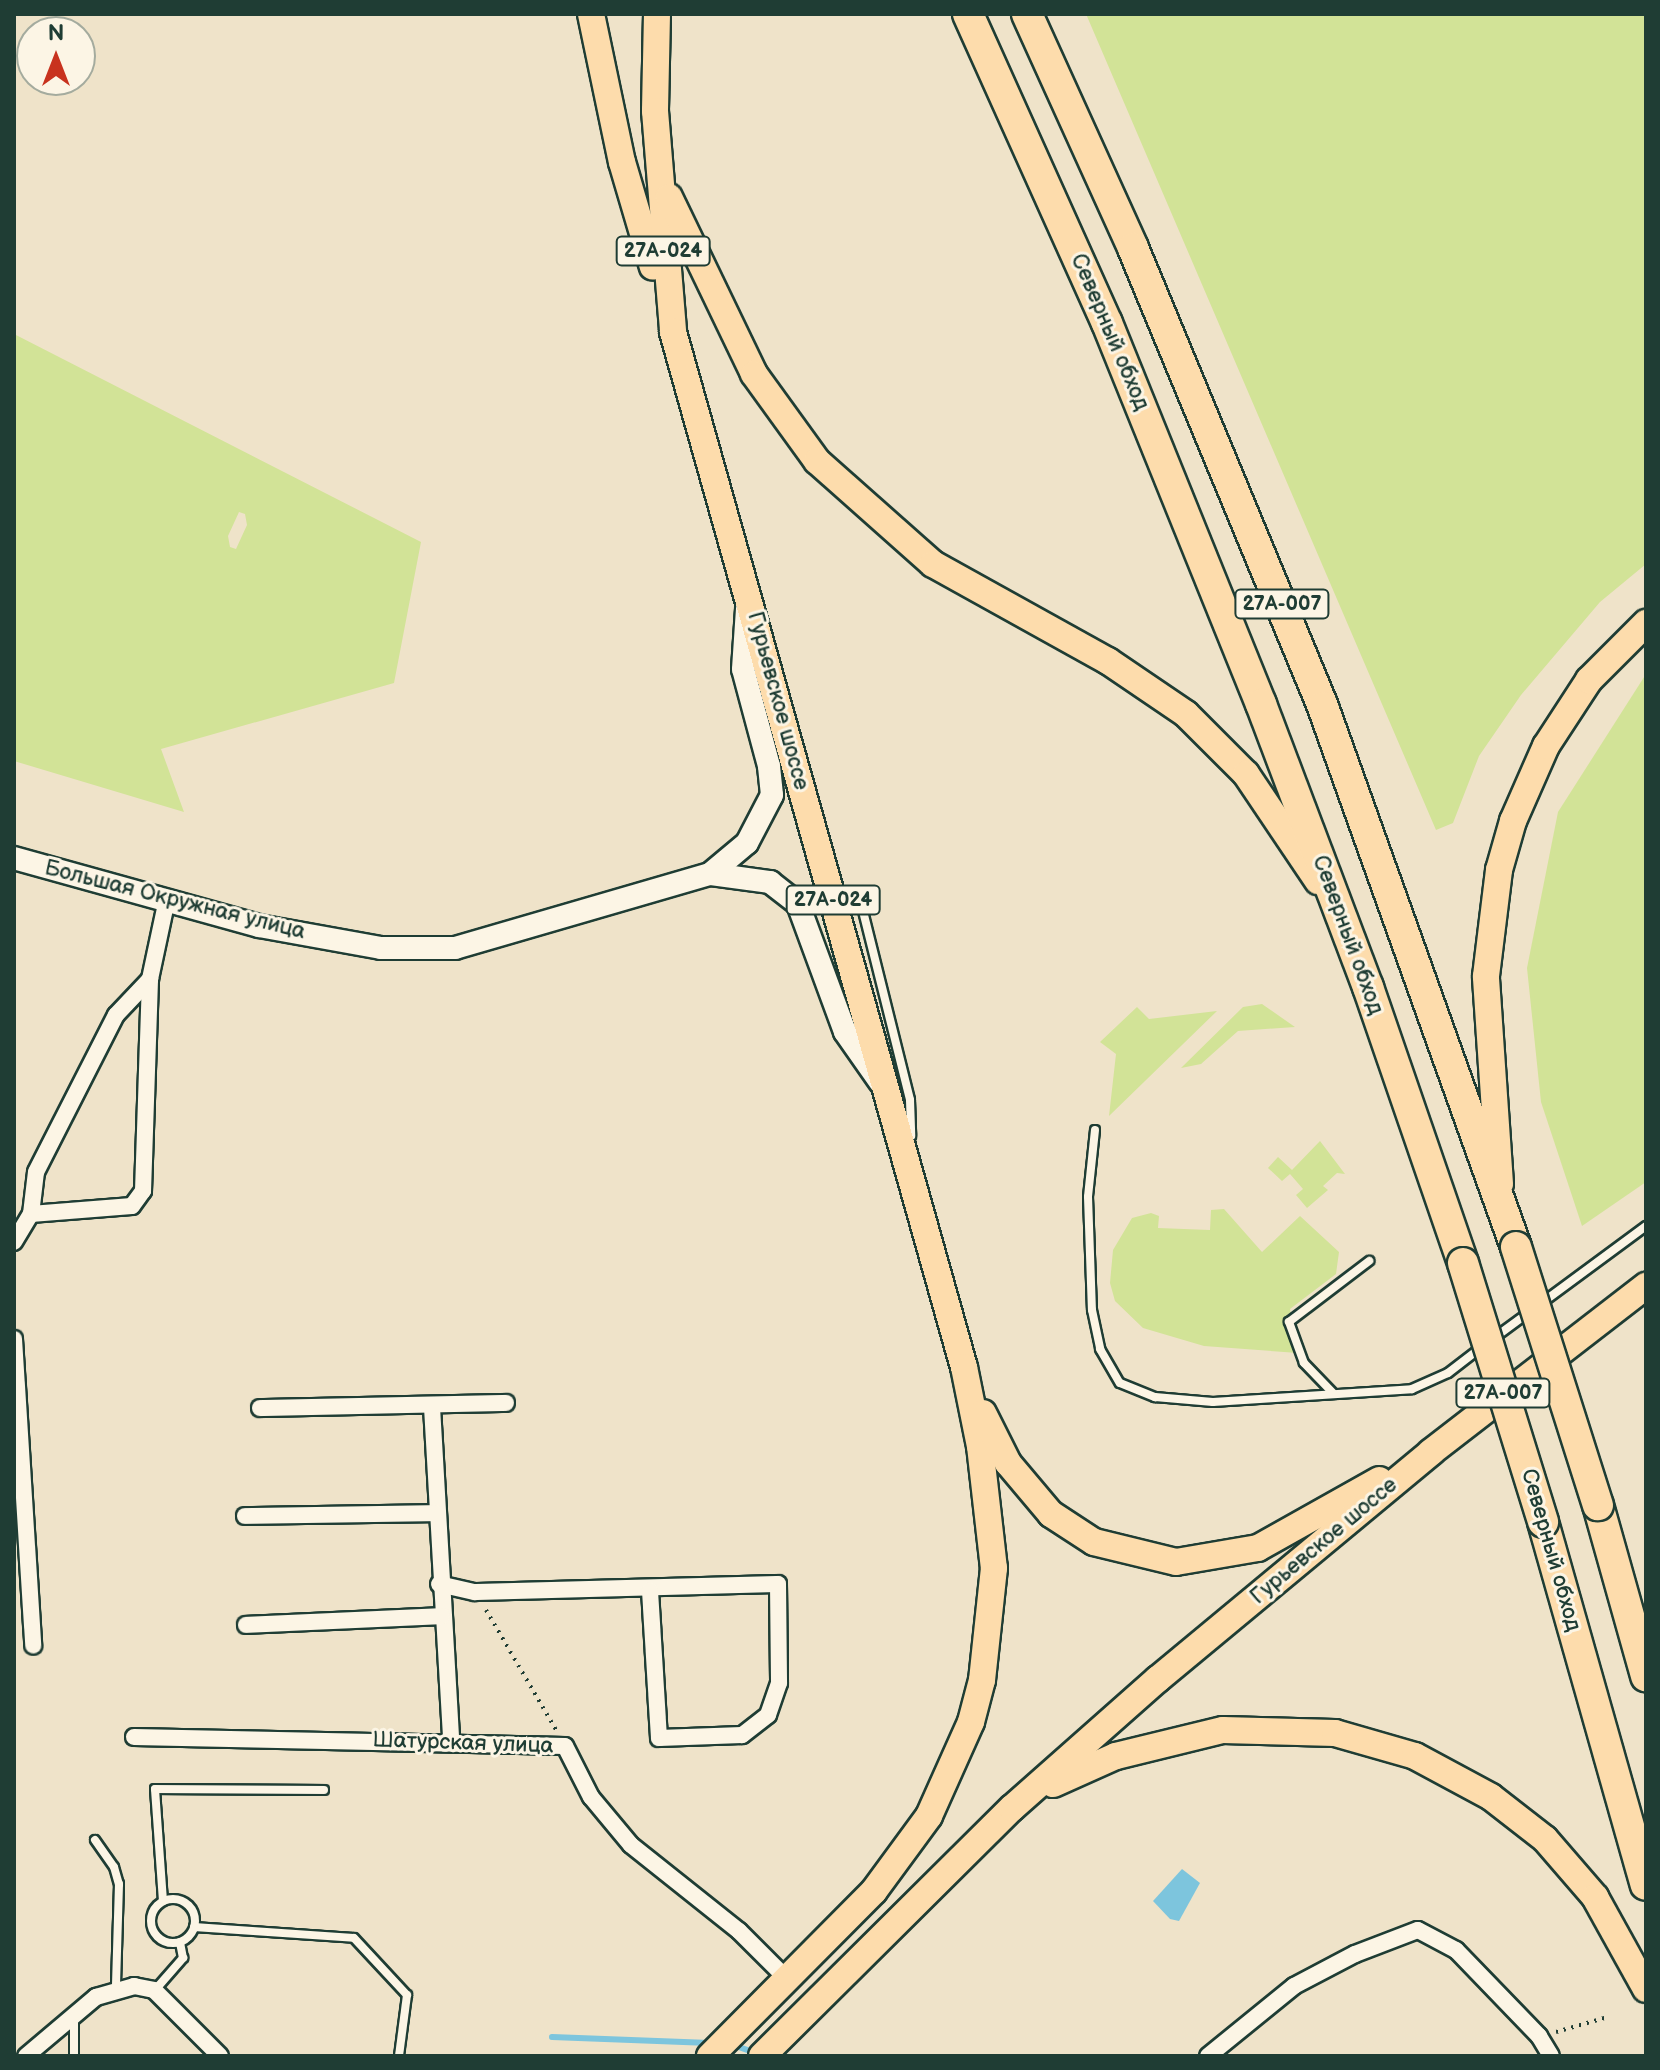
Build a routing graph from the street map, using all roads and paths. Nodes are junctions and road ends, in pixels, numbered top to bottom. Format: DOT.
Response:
graph roads {
  1 [pos="591,14"];
  2 [pos="657,14"];
  3 [pos="968,14"];
  4 [pos="1027,14"];
  5 [pos="660,170"];
  6 [pos="673,332"];
  7 [pos="748,592"];
  8 [pos="1646,623"];
  9 [pos="14,858"];
  10 [pos="710,874"];
  11 [pos="859,895"];
  12 [pos="167,899"];
  13 [pos="150,979"];
  14 [pos="1368,987"];
  15 [pos="884,1089"];
  16 [pos="1095,1130"];
  17 [pos="911,1182"];
  18 [pos="1502,1208"];
  19 [pos="31,1214"];
  20 [pos="1646,1226"];
  21 [pos="16,1236"];
  22 [pos="1369,1261"];
  23 [pos="1646,1286"];
  24 [pos="14,1339"];
  25 [pos="966,1377"];
  26 [pos="1336,1394"];
  27 [pos="506,1403"];
  28 [pos="432,1407"];
  29 [pos="260,1408"];
  30 [pos="1431,1452"];
  31 [pos="435,1513"];
  32 [pos="245,1516"];
  33 [pos="439,1584"];
  34 [pos="650,1590"];
  35 [pos="475,1592"];
  36 [pos="442,1616"];
  37 [pos="246,1625"];
  38 [pos="33,1645"];
  39 [pos="1646,1676"];
  40 [pos="134,1737"];
  41 [pos="451,1741"];
  42 [pos="565,1746"];
  43 [pos="324,1790"];
  44 [pos="1012,1808"];
  45 [pos="95,1840"];
  46 [pos="1646,1885"];
  47 [pos="163,1901"];
  48 [pos="194,1927"];
  49 [pos="180,1942"];
  50 [pos="794,1968"];
  51 [pos="116,1988"];
  52 [pos="1646,1989"];
  53 [pos="154,1990"];
  54 [pos="75,2012"];
  55 [pos="1608,2017"];
  56 [pos="1539,2036"];
  57 [pos="765,2052"];
  58 [pos="713,2053"];
  59 [pos="26,2056"];
  60 [pos="74,2056"];
  61 [pos="220,2056"];
  62 [pos="399,2056"];
  63 [pos="1208,2056"];
  64 [pos="1551,2056"];
  1 -- 6 [label="main road"];
  2 -- 5 [label="main road, Гурьевское шоссе / 27А-024"];
  3 -- 14 [label="highway, Северный обход / 27А-007"];
  4 -- 18 [label="highway, 27А-007"];
  5 -- 6 [label="main road, Гурьевское шоссе / 27А-024"];
  5 -- 14 [label="main road"];
  6 -- 7 [label="main road, Гурьевское шоссе / 27А-024"];
  7 -- 10 [label="main road"];
  7 -- 15 [label="main road, Гурьевское шоссе / 27А-024"];
  8 -- 18 [label="main road"];
  9 -- 12 [label="main road, Большая Окружная улица"];
  10 -- 12 [label="main road, Большая Окружная улица"];
  10 -- 15 [label="main road"];
  11 -- 17 [label="lane"];
  12 -- 13 [label="street"];
  13 -- 19 [label="street"];
  13 -- 19 [label="street"];
  14 -- 46 [label="highway, Северный обход / 27А-007, bridge"];
  15 -- 17 [label="main road, Гурьевское шоссе / 27А-024"];
  16 -- 26 [label="lane"];
  17 -- 25 [label="main road, Гурьевское шоссе / 27А-024"];
  18 -- 39 [label="highway, 27А-007, bridge"];
  19 -- 21 [label="street"];
  20 -- 26 [label="lane"];
  22 -- 26 [label="lane"];
  23 -- 30 [label="main road, Гурьевское шоссе"];
  24 -- 38 [label="street"];
  25 -- 30 [label="main road"];
  25 -- 50 [label="main road"];
  27 -- 28 [label="street"];
  28 -- 29 [label="street"];
  28 -- 31 [label="street"];
  30 -- 44 [label="main road, Гурьевское шоссе"];
  31 -- 32 [label="street"];
  31 -- 33 [label="street"];
  33 -- 35 [label="street"];
  33 -- 36 [label="street"];
  34 -- 34 [label="street"];
  34 -- 35 [label="street"];
  35 -- 42 [label="path"];
  36 -- 37 [label="street"];
  36 -- 41 [label="street"];
  40 -- 41 [label="street, Шатурская улица"];
  41 -- 42 [label="street, Шатурская улица"];
  42 -- 50 [label="street, Шатурская улица"];
  43 -- 47 [label="lane"];
  44 -- 52 [label="main road"];
  44 -- 57 [label="main road"];
  45 -- 51 [label="lane"];
  47 -- 48 [label="lane"];
  47 -- 49 [label="lane"];
  48 -- 49 [label="lane"];
  48 -- 62 [label="lane"];
  49 -- 53 [label="lane"];
  50 -- 58 [label="main road"];
  51 -- 53 [label="street"];
  51 -- 54 [label="street"];
  53 -- 61 [label="street"];
  54 -- 59 [label="street"];
  54 -- 60 [label="lane"];
  55 -- 56 [label="path"];
  56 -- 63 [label="street"];
  56 -- 64 [label="street"];
}
